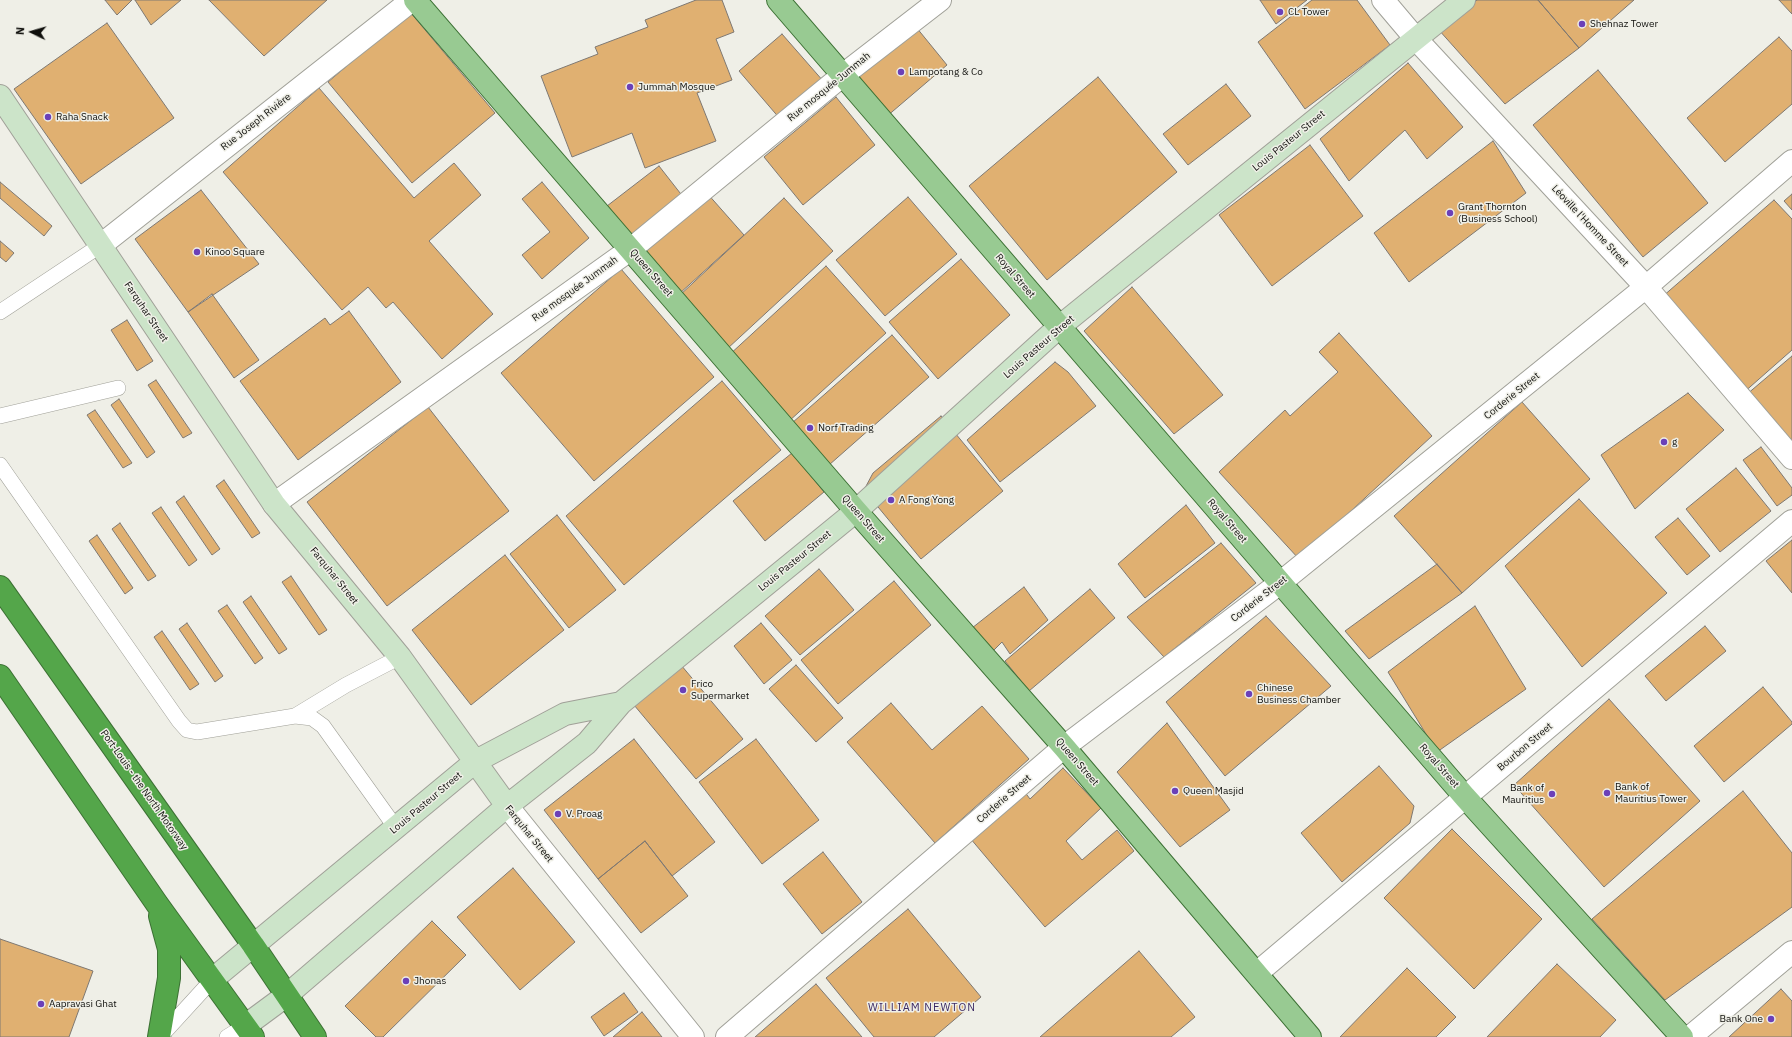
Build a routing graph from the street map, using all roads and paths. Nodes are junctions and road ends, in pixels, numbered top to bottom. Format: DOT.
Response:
graph roads {
  1 [pos="412,0"];
  2 [pos="416,0"];
  3 [pos="778,0"];
  4 [pos="940,0"];
  5 [pos="1383,0"];
  6 [pos="1464,0"];
  7 [pos="1416,39"];
  8 [pos="843,75"];
  9 [pos="0,96"];
  10 [pos="1792,161"];
  11 [pos="101,245"];
  12 [pos="631,249"];
  13 [pos="1646,287"];
  14 [pos="0,312"];
  15 [pos="1059,327"];
  16 [pos="118,388"];
  17 [pos="1,413"];
  18 [pos="1792,458"];
  19 [pos="0,465"];
  20 [pos="274,504"];
  21 [pos="856,511"];
  22 [pos="1792,521"];
  23 [pos="1280,583"];
  24 [pos="0,586"];
  25 [pos="400,657"];
  26 [pos="0,676"];
  27 [pos="622,703"];
  28 [pos="295,716"];
  29 [pos="1064,747"];
  30 [pos="476,761"];
  31 [pos="1465,798"];
  32 [pos="507,806"];
  33 [pos="396,828"];
  34 [pos="157,904"];
  35 [pos="253,945"];
  36 [pos="1792,952"];
  37 [pos="1257,973"];
  38 [pos="213,980"];
  39 [pos="287,995"];
  40 [pos="242,1033"];
  41 [pos="160,1037"];
  42 [pos="315,1037"];
  43 [pos="693,1037"];
  44 [pos="727,1037"];
  45 [pos="1310,1037"];
  46 [pos="1682,1037"];
  47 [pos="1690,1037"];
  1 -- 11 [label="street, Rue Joseph Rivière"];
  2 -- 12 [label="main road, Queen Street"];
  3 -- 8 [label="main road, Royal Street"];
  4 -- 8 [label="street, Rue mosquée Jummah"];
  5 -- 7 [label="street, Léoville l'Homme Street"];
  6 -- 7 [label="main road, Louis Pasteur Street"];
  7 -- 13 [label="street, Léoville l'Homme Street"];
  7 -- 15 [label="main road, Louis Pasteur Street"];
  8 -- 12 [label="street, Rue mosquée Jummah"];
  8 -- 15 [label="main road, Royal Street"];
  9 -- 11 [label="main road, Farquhar Street"];
  10 -- 13 [label="street, Corderie Street"];
  11 -- 14 [label="lane"];
  11 -- 20 [label="main road, Farquhar Street"];
  12 -- 20 [label="street, Rue mosquée Jummah"];
  12 -- 21 [label="main road, Queen Street"];
  13 -- 18 [label="street, Léoville l'Homme Street"];
  13 -- 23 [label="street, Corderie Street"];
  15 -- 21 [label="main road, Louis Pasteur Street"];
  15 -- 23 [label="main road, Royal Street"];
  16 -- 17 [label="lane"];
  19 -- 28 [label="lane"];
  20 -- 25 [label="main road, Farquhar Street"];
  21 -- 27 [label="main road, Louis Pasteur Street"];
  21 -- 29 [label="main road, Queen Street"];
  22 -- 31 [label="street, Bourbon Street"];
  23 -- 29 [label="street, Corderie Street"];
  23 -- 31 [label="main road, Royal Street"];
  24 -- 35 [label="highway, Port-Louis - the North Motorway"];
  25 -- 28 [label="lane"];
  25 -- 30 [label="main road, Farquhar Street"];
  26 -- 34 [label="highway"];
  27 -- 30 [label="main road, Louis Pasteur Street"];
  27 -- 32 [label="main road, Louis Pasteur Street"];
  28 -- 33 [label="lane"];
  29 -- 37 [label="main road, Queen Street"];
  29 -- 44 [label="street, Corderie Street"];
  30 -- 32 [label="main road, Farquhar Street"];
  30 -- 33 [label="main road, Louis Pasteur Street"];
  31 -- 37 [label="street, Bourbon Street"];
  31 -- 46 [label="main road, Royal Street"];
  32 -- 39 [label="main road, Louis Pasteur Street"];
  32 -- 43 [label="street, Farquhar Street"];
  33 -- 35 [label="main road, Louis Pasteur Street"];
  34 -- 38 [label="highway"];
  34 -- 41 [label="highway"];
  35 -- 38 [label="main road, Louis Pasteur Street"];
  35 -- 39 [label="highway, Port-Louis - the North Motorway"];
  36 -- 47 [label="street"];
  37 -- 45 [label="main road, Queen Street"];
  38 -- 40 [label="highway"];
  38 -- 41 [label="lane"];
  39 -- 40 [label="main road, Louis Pasteur Street"];
  39 -- 42 [label="highway, Port-Louis - the North Motorway"];
}
